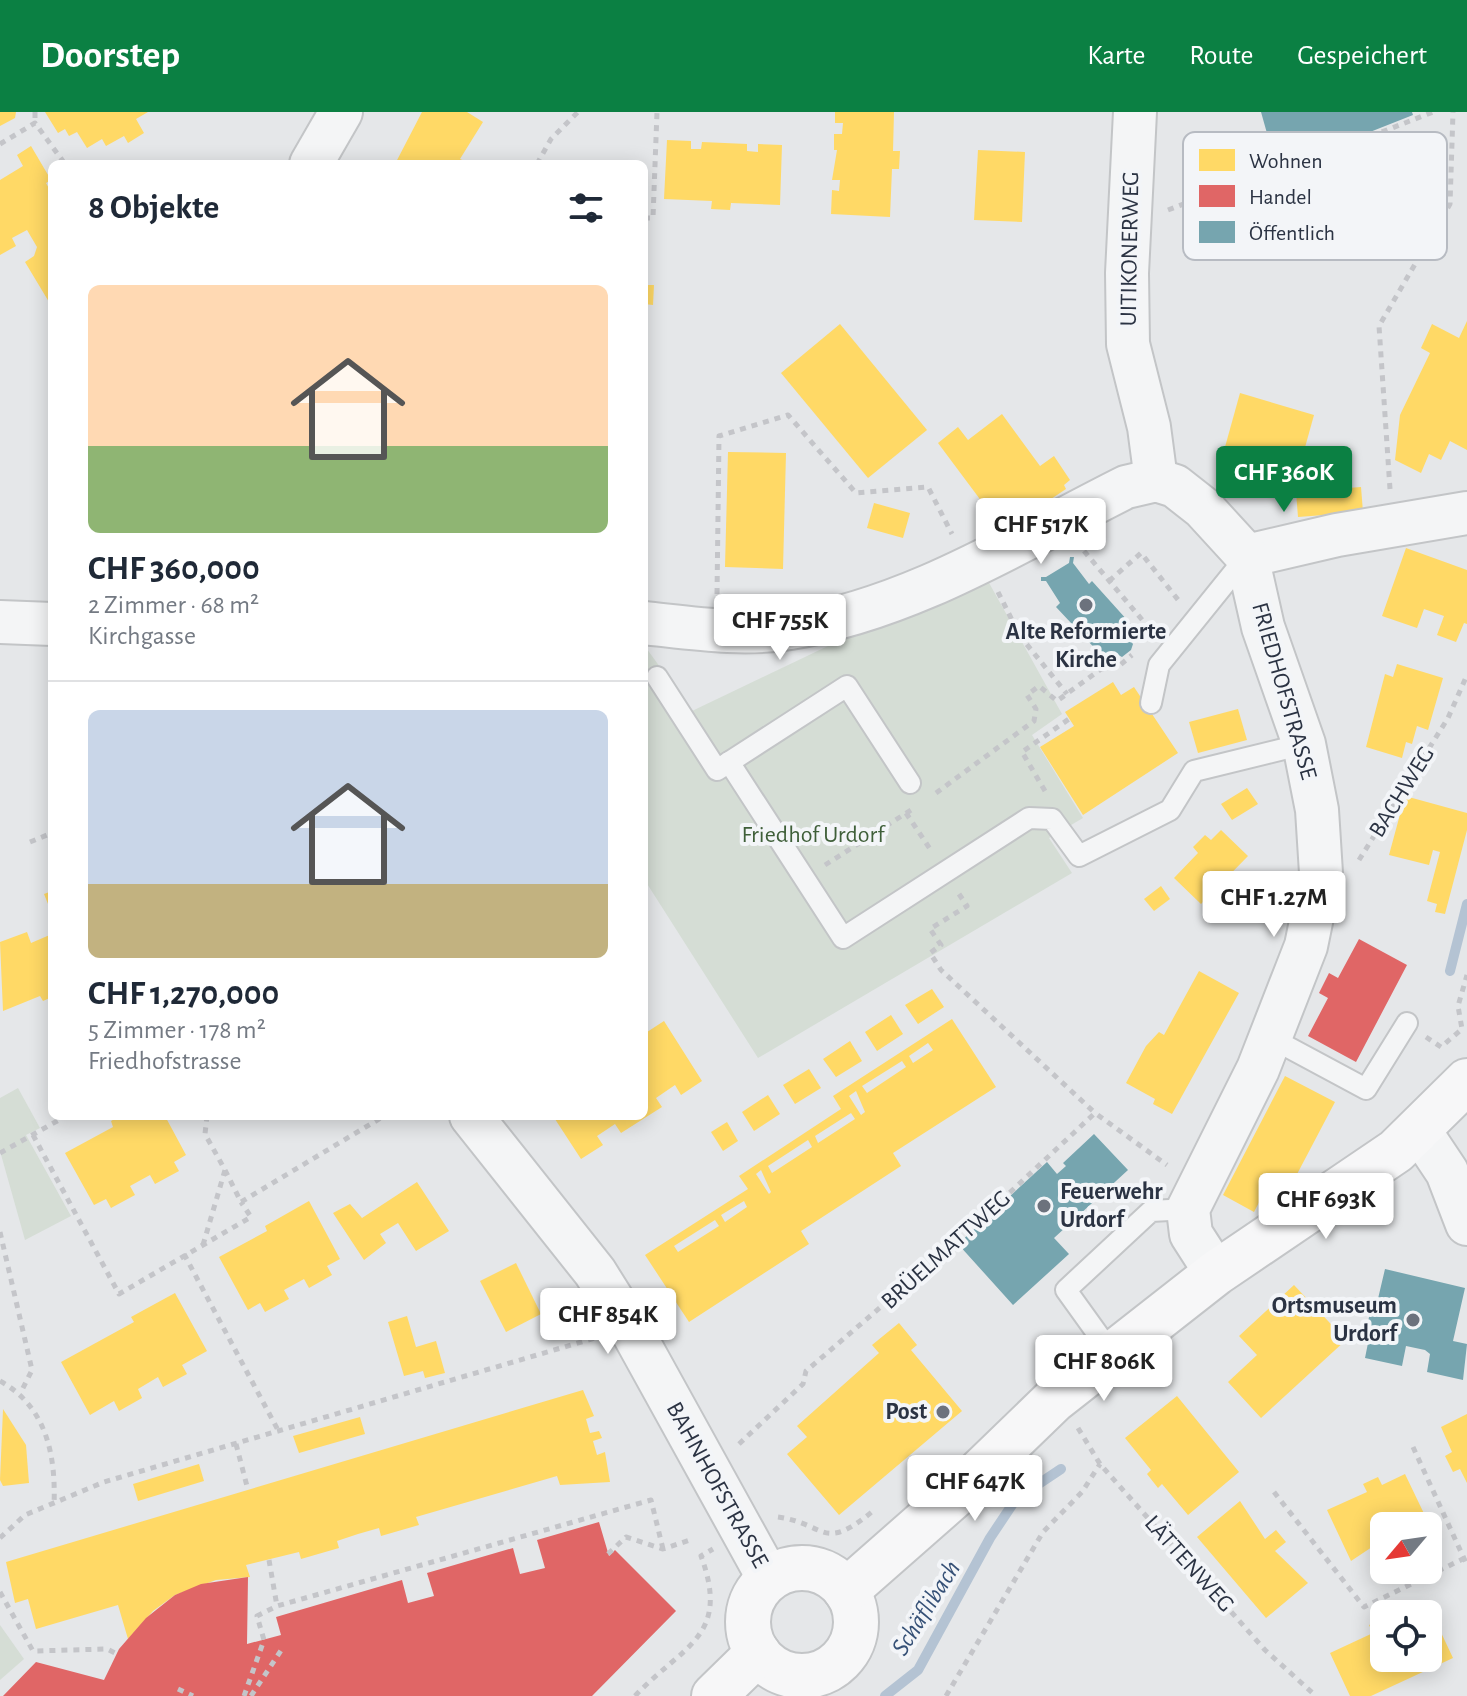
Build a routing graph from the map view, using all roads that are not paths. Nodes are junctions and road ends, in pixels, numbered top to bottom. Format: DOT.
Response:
graph roads {
  1 [pos="341,112"];
  2 [pos="1135,112"];
  3 [pos="313,160"];
  4 [pos="1156,480"];
  5 [pos="1467,513"];
  6 [pos="1247,556"];
  7 [pos="0,622"];
  8 [pos="648,623"];
  9 [pos="48,624"];
  10 [pos="657,677"];
  11 [pos="1151,703"];
  12 [pos="1304,744"];
  13 [pos="729,762"];
  14 [pos="910,783"];
  15 [pos="1407,1023"];
  16 [pos="1271,1038"];
  17 [pos="1467,1081"];
  18 [pos="474,1120"];
  19 [pos="1419,1130"];
  20 [pos="1192,1198"];
  21 [pos="1467,1224"];
  22 [pos="1216,1273"];
  23 [pos="1112,1354"];
  24 [pos="769,1579"];
  25 [pos="846,1591"];
  26 [pos="758,1653"];
  27 [pos="714,1696"];
  1 -- 3 [label="street"];
  2 -- 4 [label="street, UITIKONERWEG"];
  4 -- 6 [label="street"];
  4 -- 8 [label="street"];
  5 -- 6 [label="street"];
  6 -- 11 [label="lane"];
  6 -- 12 [label="street, FRIEDHOFSTRASSE"];
  7 -- 9 [label="street"];
  10 -- 13 [label="lane"];
  12 -- 13 [label="lane"];
  12 -- 16 [label="street, FRIEDHOFSTRASSE"];
  13 -- 14 [label="lane"];
  15 -- 16 [label="lane"];
  16 -- 20 [label="street, FRIEDHOFSTRASSE"];
  17 -- 19 [label="main road"];
  18 -- 24 [label="street, BAHNHOFSTRASSE"];
  19 -- 21 [label="street"];
  19 -- 22 [label="main road"];
  20 -- 22 [label="street"];
  20 -- 23 [label="lane"];
  22 -- 23 [label="main road"];
  23 -- 25 [label="main road"];
  24 -- 25 [label="main road"];
  24 -- 26 [label="main road"];
  25 -- 26 [label="main road"];
  26 -- 27 [label="main road"];
}
